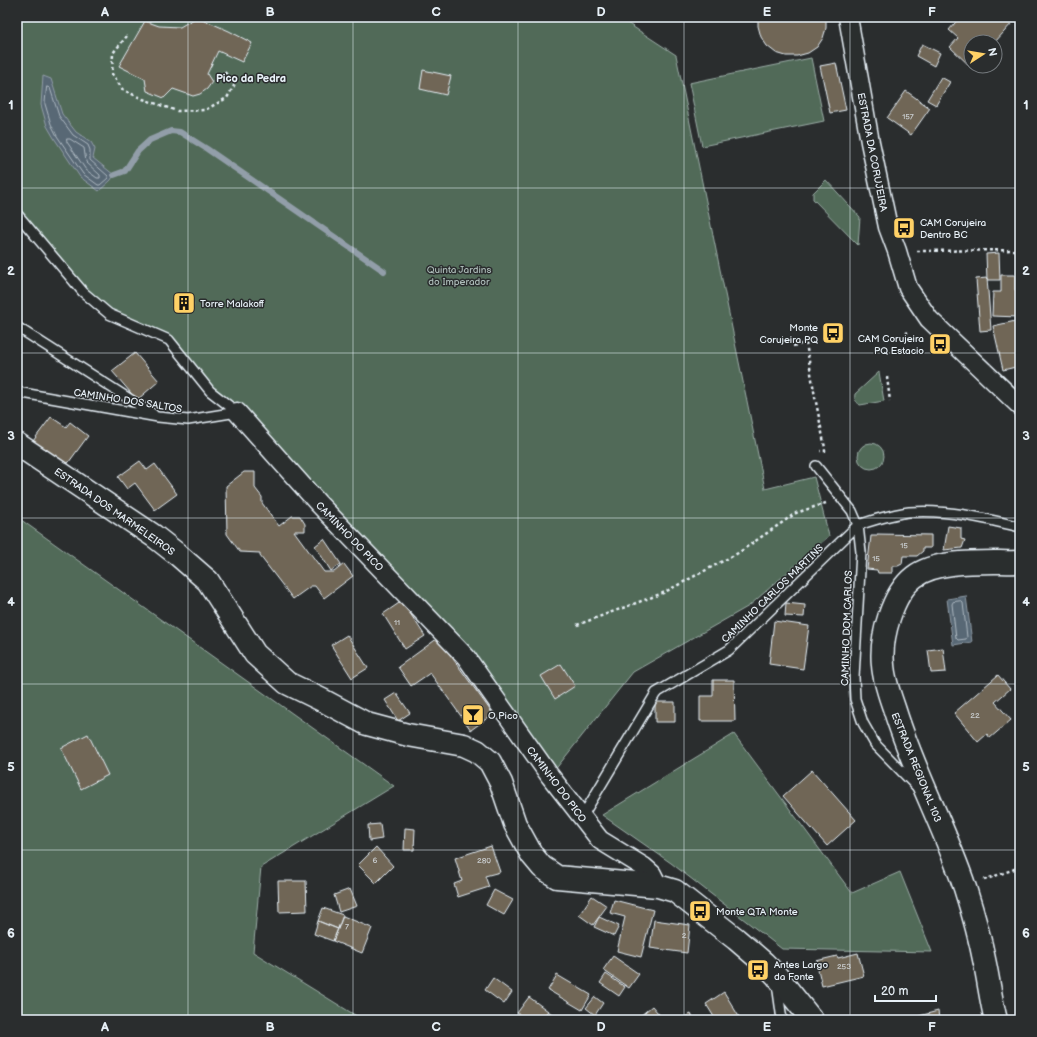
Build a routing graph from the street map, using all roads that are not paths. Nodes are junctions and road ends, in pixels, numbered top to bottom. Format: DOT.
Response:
graph roads {
  1 [pos="848,17"];
  2 [pos="17,214"];
  3 [pos="17,327"];
  4 [pos="17,392"];
  5 [pos="1020,406"];
  6 [pos="237,412"];
  7 [pos="158,417"];
  8 [pos="17,444"];
  9 [pos="816,466"];
  10 [pos="858,525"];
  11 [pos="1020,528"];
  12 [pos="1020,562"];
  13 [pos="931,803"];
  14 [pos="582,817"];
  15 [pos="658,886"];
  16 [pos="776,975"];
  17 [pos="782,1020"];
  18 [pos="812,1020"];
  19 [pos="996,1020"];
  1 -- 5 [label="street, ESTRADA DA CORUJEIRA"];
  2 -- 6 [label="lane, CAMINHO DO PICO"];
  3 -- 7 [label="lane"];
  4 -- 7 [label="lane, CAMINHO DOS SALTOS"];
  6 -- 7 [label="lane, CAMINHO DOS SALTOS"];
  6 -- 14 [label="street, CAMINHO DO PICO"];
  8 -- 15 [label="main road, ESTRADA DOS MARMELEIROS"];
  9 -- 10 [label="lane, CAMINHO DOM CARLOS"];
  10 -- 11 [label="lane, CAMINHO CARLOS MARTINS"];
  10 -- 13 [label="lane, CAMINHO DOM CARLOS"];
  10 -- 14 [label="lane, CAMINHO CARLOS MARTINS"];
  12 -- 13 [label="main road, ESTRADA REGIONAL 103"];
  13 -- 19 [label="main road, ESTRADA REGIONAL 103"];
  14 -- 15 [label="street, CAMINHO DO PICO"];
  15 -- 16 [label="main road, ESTRADA DOS MARMELEIROS"];
  16 -- 17 [label="lane"];
  16 -- 18 [label="main road, ESTRADA DOS MARMELEIROS"];
}
